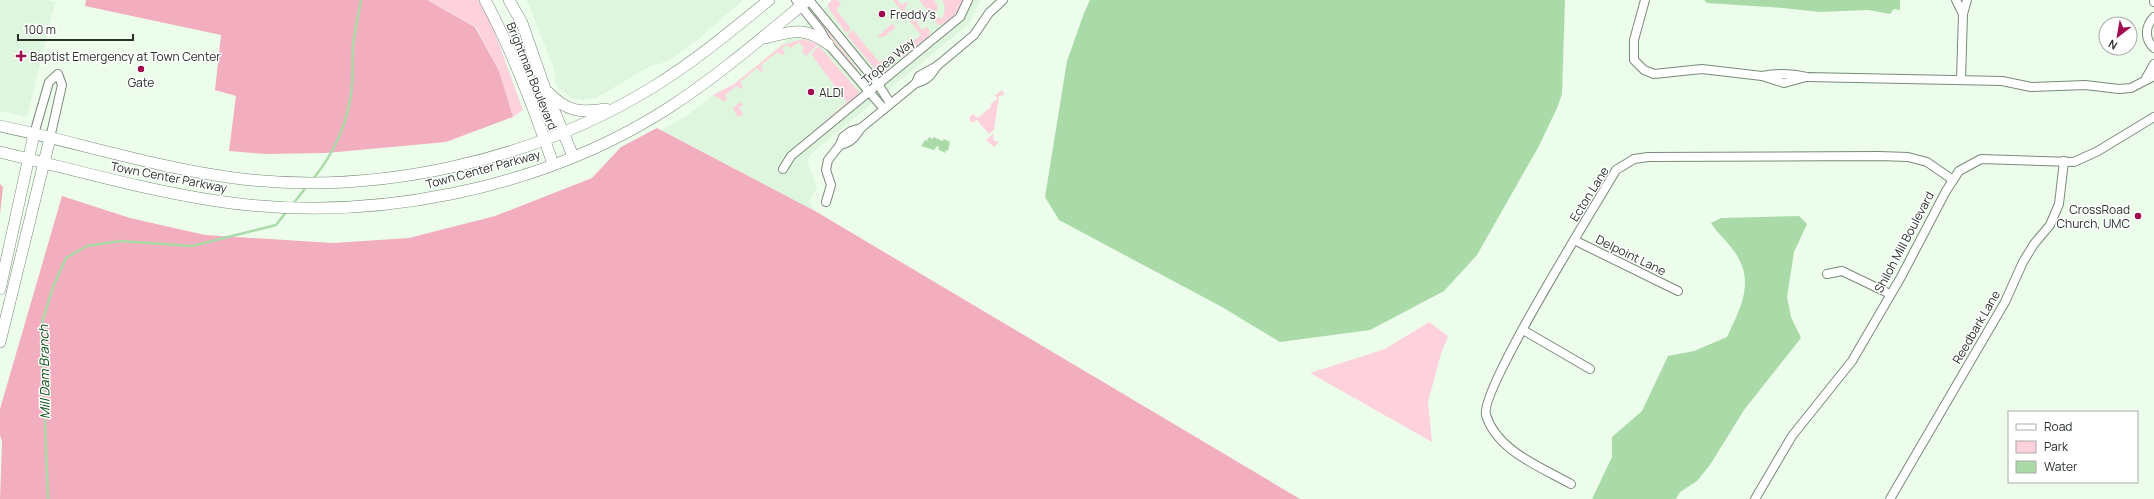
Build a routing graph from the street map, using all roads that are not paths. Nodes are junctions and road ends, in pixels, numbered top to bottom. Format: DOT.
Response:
graph roads {
  1 [pos="485,0"];
  2 [pos="509,0"];
  3 [pos="769,0"];
  4 [pos="968,0"];
  5 [pos="1002,0"];
  6 [pos="1638,0"];
  7 [pos="1645,0"];
  8 [pos="1956,0"];
  9 [pos="1966,0"];
  10 [pos="804,2"];
  11 [pos="1641,10"];
  12 [pos="1963,14"];
  13 [pos="2154,17"];
  14 [pos="761,39"];
  15 [pos="828,44"];
  16 [pos="2154,48"];
  17 [pos="2154,64"];
  18 [pos="2154,76"];
  19 [pos="1961,80"];
  20 [pos="2145,81"];
  21 [pos="878,84"];
  22 [pos="545,89"];
  23 [pos="868,92"];
  24 [pos="887,106"];
  25 [pos="616,108"];
  26 [pos="2154,117"];
  27 [pos="0,126"];
  28 [pos="563,132"];
  29 [pos="34,134"];
  30 [pos="50,138"];
  31 [pos="544,139"];
  32 [pos="0,152"];
  33 [pos="573,156"];
  34 [pos="29,160"];
  35 [pos="2064,162"];
  36 [pos="44,164"];
  37 [pos="553,164"];
  38 [pos="783,169"];
  39 [pos="1953,180"];
  40 [pos="826,202"];
  41 [pos="1574,240"];
  42 [pos="1827,274"];
  43 [pos="0,289"];
  44 [pos="1678,291"];
  45 [pos="1890,294"];
  46 [pos="1524,330"];
  47 [pos="0,342"];
  48 [pos="1590,369"];
  49 [pos="1571,484"];
  50 [pos="1755,499"];
  51 [pos="1890,499"];
  1 -- 31 [label="main road, Brightman Boulevard"];
  2 -- 22 [label="main road, Brightman Boulevard"];
  3 -- 25 [label="main road, Town Center Parkway"];
  4 -- 21 [label="street, Tropea Way"];
  5 -- 24 [label="street"];
  6 -- 11 [label="street"];
  7 -- 11 [label="street"];
  8 -- 12 [label="street"];
  9 -- 12 [label="street"];
  10 -- 14 [label="main road, Town Center Parkway"];
  10 -- 15 [label="street"];
  10 -- 21 [label="street"];
  11 -- 19 [label="street"];
  12 -- 19 [label="street"];
  13 -- 16 [label="street"];
  14 -- 15 [label="main road"];
  14 -- 33 [label="main road, Town Center Parkway"];
  15 -- 23 [label="street"];
  17 -- 20 [label="street"];
  18 -- 20 [label="street"];
  19 -- 20 [label="street"];
  21 -- 23 [label="street, Tropea Way"];
  21 -- 24 [label="street"];
  22 -- 25 [label="main road"];
  22 -- 28 [label="main road, Brightman Boulevard"];
  23 -- 24 [label="street"];
  23 -- 38 [label="street, Tropea Way"];
  24 -- 40 [label="street"];
  25 -- 28 [label="main road, Town Center Parkway"];
  26 -- 35 [label="street, Shiloh Mill Boulevard"];
  27 -- 29 [label="main road, Town Center Parkway"];
  28 -- 31 [label="main road, Town Center Parkway"];
  28 -- 33 [label="main road, Brightman Boulevard"];
  29 -- 30 [label="main road, Town Center Parkway"];
  29 -- 30 [label="street"];
  29 -- 34 [label="main road"];
  30 -- 31 [label="main road, Town Center Parkway"];
  30 -- 36 [label="main road"];
  31 -- 37 [label="main road, Brightman Boulevard"];
  32 -- 34 [label="main road, Town Center Parkway"];
  33 -- 37 [label="main road, Town Center Parkway"];
  34 -- 36 [label="main road, Town Center Parkway"];
  34 -- 43 [label="main road"];
  35 -- 39 [label="street, Shiloh Mill Boulevard"];
  35 -- 51 [label="street, Reedbark Lane"];
  36 -- 37 [label="main road, Town Center Parkway"];
  36 -- 47 [label="main road"];
  39 -- 41 [label="street, Ecton Lane"];
  39 -- 45 [label="street, Shiloh Mill Boulevard"];
  41 -- 44 [label="street, Delpoint Lane"];
  41 -- 46 [label="street, Ecton Lane"];
  42 -- 45 [label="street"];
  45 -- 50 [label="street, Shiloh Mill Boulevard"];
  46 -- 48 [label="street"];
  46 -- 49 [label="street, Ecton Lane"];
}
